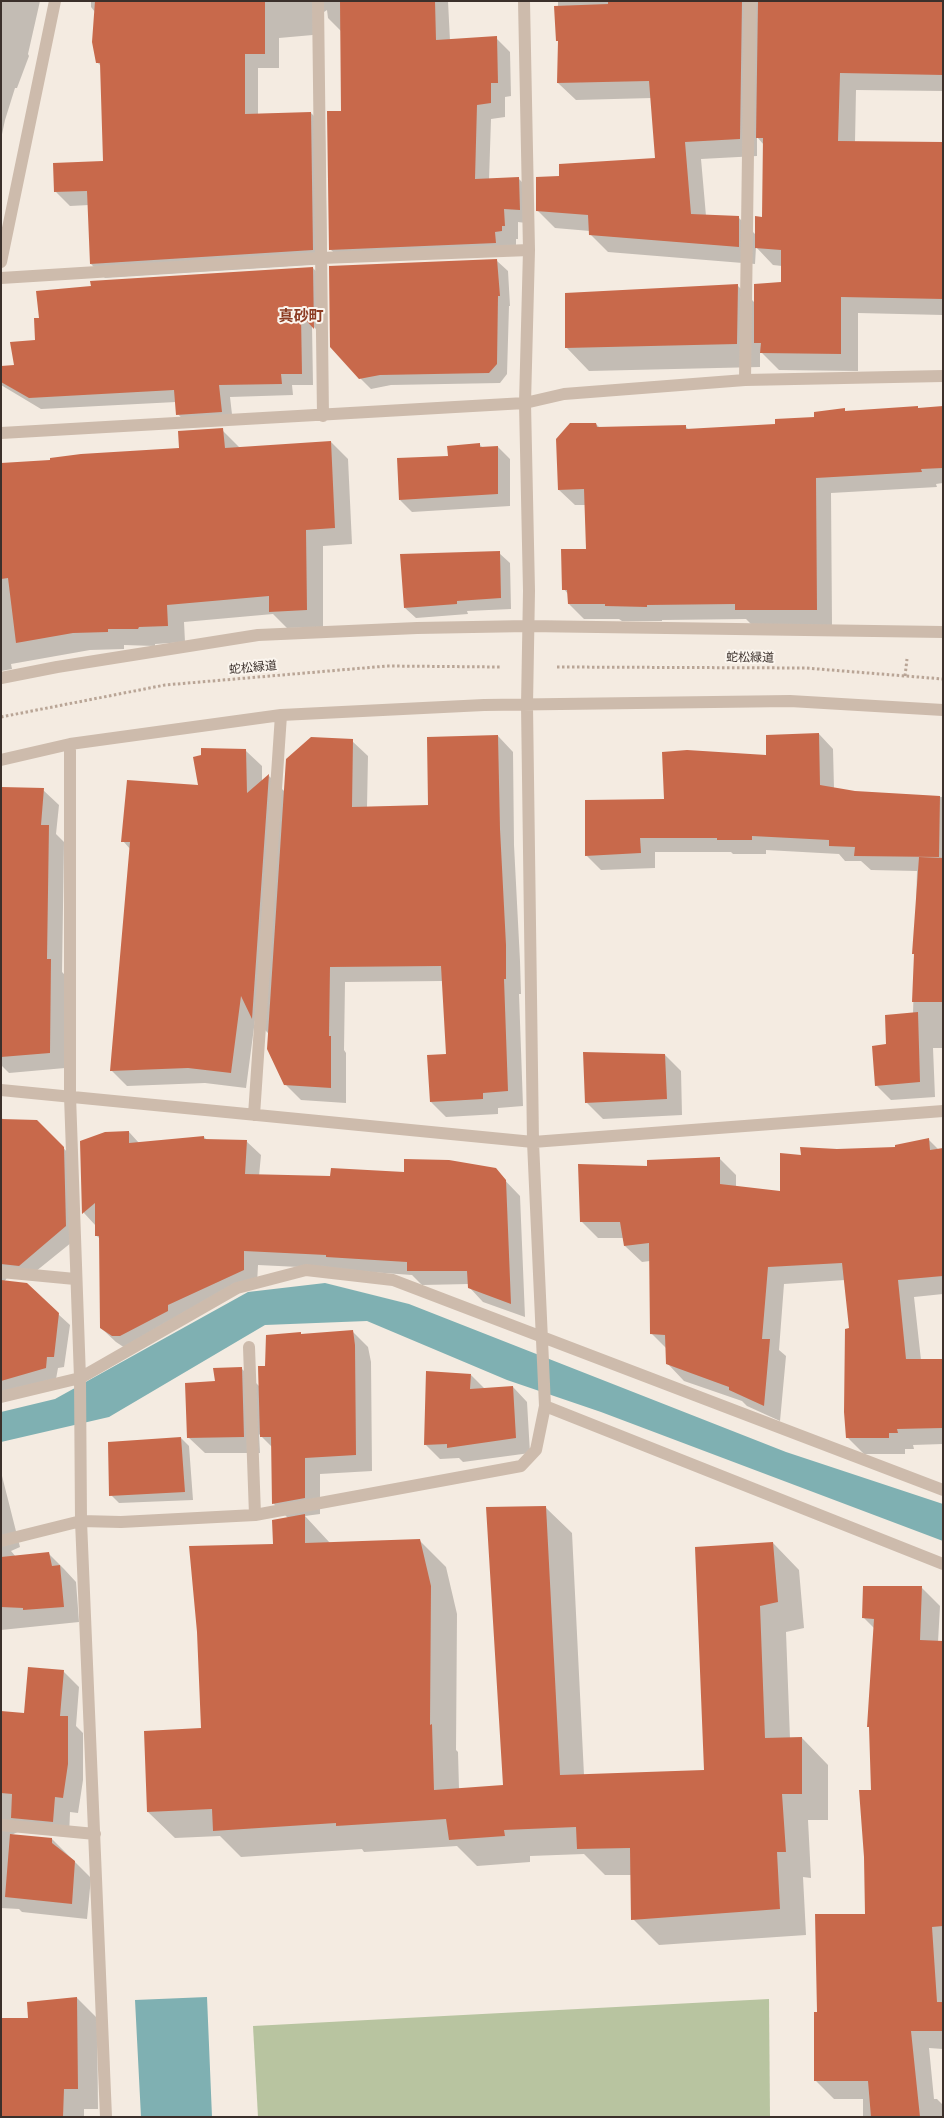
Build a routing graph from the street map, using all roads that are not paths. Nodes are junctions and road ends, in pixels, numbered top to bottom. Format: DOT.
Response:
graph roads {
  1 [pos="55,1"];
  2 [pos="318,1"];
  3 [pos="524,1"];
  4 [pos="750,1"];
  5 [pos="529,250"];
  6 [pos="322,258"];
  7 [pos="1,262"];
  8 [pos="1,278"];
  9 [pos="943,376"];
  10 [pos="745,380"];
  11 [pos="525,402"];
  12 [pos="323,416"];
  13 [pos="1,434"];
  14 [pos="528,626"];
  15 [pos="943,632"];
  16 [pos="1,678"];
  17 [pos="527,705"];
  18 [pos="943,710"];
  19 [pos="281,715"];
  20 [pos="70,744"];
  21 [pos="1,760"];
  22 [pos="1,1090"];
  23 [pos="70,1096"];
  24 [pos="943,1111"];
  25 [pos="254,1115"];
  26 [pos="533,1142"];
  27 [pos="1,1272"];
  28 [pos="75,1279"];
  29 [pos="543,1336"];
  30 [pos="250,1347"];
  31 [pos="80,1378"];
  32 [pos="1,1397"];
  33 [pos="545,1406"];
  34 [pos="943,1490"];
  35 [pos="255,1515"];
  36 [pos="81,1521"];
  37 [pos="1,1541"];
  38 [pos="943,1564"];
  39 [pos="1,1825"];
  40 [pos="95,1834"];
  41 [pos="106,2117"];
  1 -- 7 [label="street"];
  2 -- 6 [label="street"];
  3 -- 5 [label="street"];
  4 -- 10 [label="street"];
  5 -- 6 [label="street"];
  5 -- 11 [label="street"];
  6 -- 8 [label="street"];
  6 -- 12 [label="street"];
  9 -- 10 [label="street"];
  10 -- 11 [label="street"];
  11 -- 12 [label="street"];
  11 -- 14 [label="street"];
  12 -- 13 [label="street"];
  14 -- 15 [label="street"];
  14 -- 16 [label="street"];
  14 -- 17 [label="street"];
  17 -- 18 [label="street"];
  17 -- 19 [label="street"];
  17 -- 26 [label="street"];
  19 -- 20 [label="street"];
  19 -- 25 [label="street"];
  20 -- 21 [label="street"];
  20 -- 23 [label="street"];
  22 -- 23 [label="street"];
  23 -- 25 [label="street"];
  23 -- 28 [label="street"];
  24 -- 26 [label="street"];
  25 -- 26 [label="street"];
  26 -- 29 [label="street"];
  27 -- 28 [label="street"];
  28 -- 31 [label="street"];
  29 -- 31 [label="street"];
  29 -- 33 [label="street"];
  29 -- 34 [label="street"];
  30 -- 35 [label="street"];
  31 -- 32 [label="street"];
  31 -- 36 [label="street"];
  33 -- 35 [label="street"];
  33 -- 38 [label="street"];
  35 -- 36 [label="street"];
  36 -- 37 [label="street"];
  36 -- 40 [label="street"];
  39 -- 40 [label="street"];
  40 -- 41 [label="street"];
}
